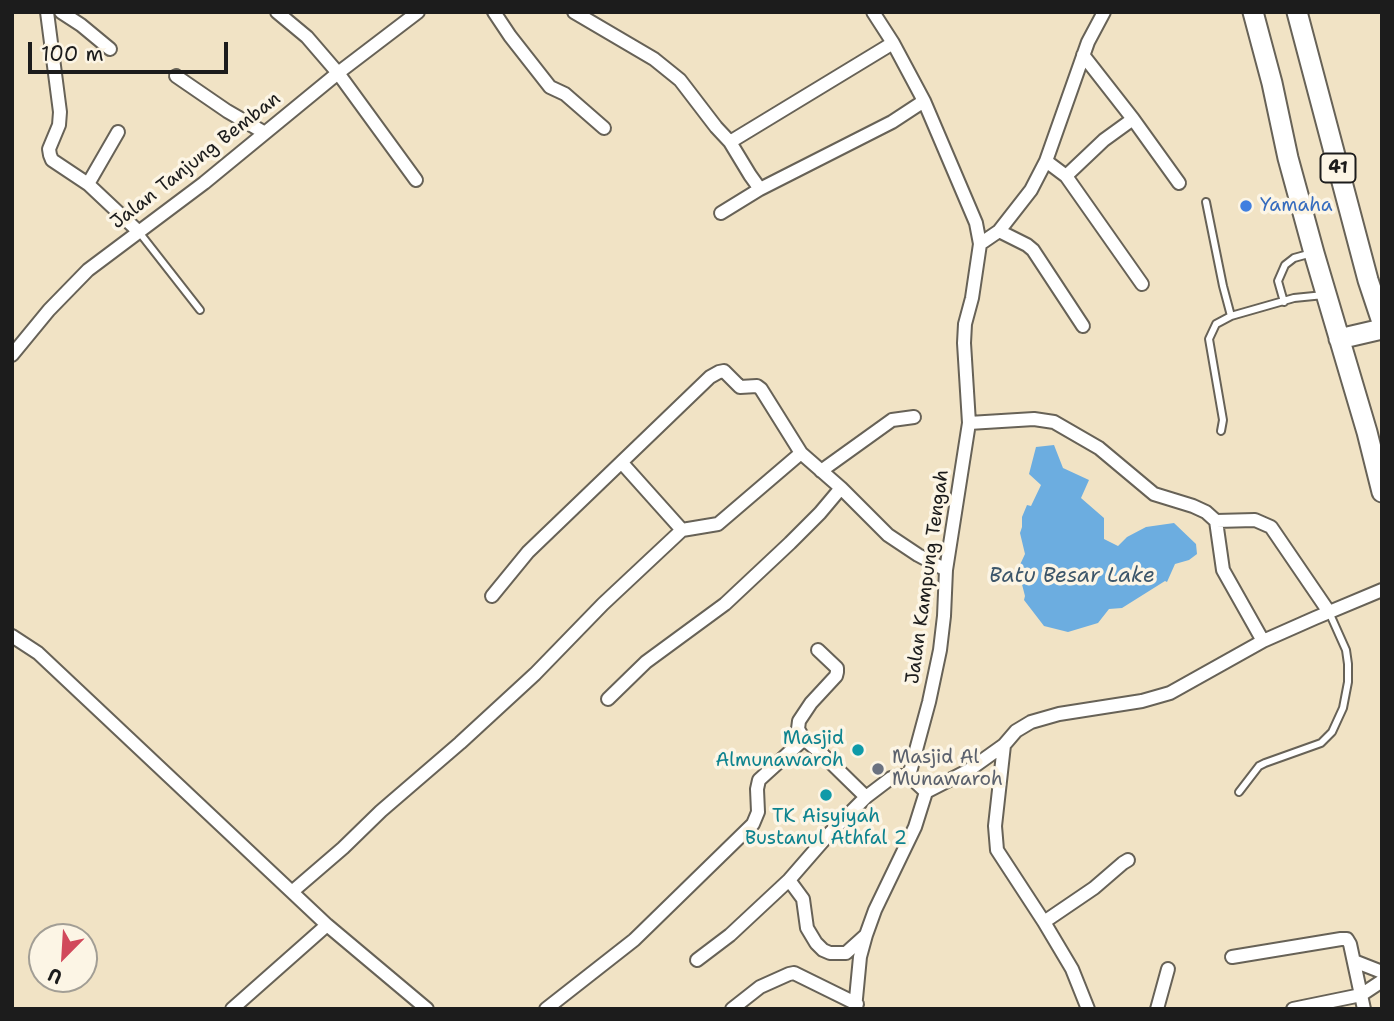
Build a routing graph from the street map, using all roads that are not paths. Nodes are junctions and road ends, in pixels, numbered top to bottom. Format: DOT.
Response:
graph roads {
  1 [pos="47,12"];
  2 [pos="61,12"];
  3 [pos="277,12"];
  4 [pos="418,12"];
  5 [pos="494,12"];
  6 [pos="574,12"];
  7 [pos="873,12"];
  8 [pos="1104,12"];
  9 [pos="1253,12"];
  10 [pos="1297,12"];
  11 [pos="893,43"];
  12 [pos="110,49"];
  13 [pos="1083,55"];
  14 [pos="338,73"];
  15 [pos="176,76"];
  16 [pos="924,101"];
  17 [pos="1133,119"];
  18 [pos="604,128"];
  19 [pos="118,132"];
  20 [pos="265,133"];
  21 [pos="730,142"];
  22 [pos="1046,161"];
  23 [pos="1066,176"];
  24 [pos="416,180"];
  25 [pos="1179,183"];
  26 [pos="88,184"];
  27 [pos="760,189"];
  28 [pos="1206,202"];
  29 [pos="721,213"];
  30 [pos="138,231"];
  31 [pos="999,232"];
  32 [pos="980,244"];
  33 [pos="1314,253"];
  34 [pos="1142,284"];
  35 [pos="1326,295"];
  36 [pos="1284,302"];
  37 [pos="200,310"];
  38 [pos="1231,316"];
  39 [pos="1382,322"];
  40 [pos="1083,326"];
  41 [pos="1382,329"];
  42 [pos="1339,339"];
  43 [pos="12,355"];
  44 [pos="914,417"];
  45 [pos="969,423"];
  46 [pos="1222,430"];
  47 [pos="802,453"];
  48 [pos="622,463"];
  49 [pos="821,471"];
  50 [pos="841,488"];
  51 [pos="1382,492"];
  52 [pos="1216,521"];
  53 [pos="682,530"];
  54 [pos="946,570"];
  55 [pos="1382,590"];
  56 [pos="492,596"];
  57 [pos="1329,612"];
  58 [pos="12,636"];
  59 [pos="1263,641"];
  60 [pos="818,650"];
  61 [pos="608,699"];
  62 [pos="804,739"];
  63 [pos="1004,745"];
  64 [pos="909,776"];
  65 [pos="926,792"];
  66 [pos="1239,792"];
  67 [pos="866,796"];
  68 [pos="1128,860"];
  69 [pos="789,880"];
  70 [pos="293,891"];
  71 [pos="1044,922"];
  72 [pos="327,925"];
  73 [pos="866,935"];
  74 [pos="1232,957"];
  75 [pos="697,960"];
  76 [pos="1354,961"];
  77 [pos="1168,969"];
  78 [pos="1382,972"];
  79 [pos="1382,981"];
  80 [pos="1362,1005"];
  81 [pos="856,1006"];
  82 [pos="232,1009"];
  83 [pos="427,1009"];
  84 [pos="546,1009"];
  85 [pos="732,1009"];
  86 [pos="1088,1009"];
  87 [pos="1157,1009"];
  88 [pos="1293,1009"];
  1 -- 26 [label="street"];
  2 -- 12 [label="street"];
  3 -- 14 [label="street"];
  4 -- 14 [label="street, Jalan Tanjung Bemban"];
  5 -- 18 [label="street"];
  6 -- 21 [label="street"];
  7 -- 11 [label="street"];
  8 -- 13 [label="street"];
  9 -- 33 [label="highway"];
  10 -- 39 [label="highway, 41"];
  11 -- 16 [label="street"];
  11 -- 21 [label="street"];
  13 -- 17 [label="street"];
  13 -- 22 [label="street"];
  14 -- 20 [label="street, Jalan Tanjung Bemban"];
  14 -- 24 [label="street"];
  15 -- 20 [label="street"];
  16 -- 27 [label="street"];
  16 -- 32 [label="street"];
  17 -- 23 [label="street"];
  17 -- 25 [label="street"];
  19 -- 26 [label="street"];
  20 -- 30 [label="street, Jalan Tanjung Bemban"];
  21 -- 27 [label="street"];
  22 -- 23 [label="street"];
  22 -- 31 [label="street"];
  23 -- 34 [label="street"];
  26 -- 30 [label="street"];
  27 -- 29 [label="street"];
  28 -- 38 [label="lane"];
  30 -- 37 [label="lane"];
  30 -- 43 [label="street, Jalan Tanjung Bemban"];
  31 -- 32 [label="street"];
  31 -- 40 [label="street"];
  32 -- 45 [label="street, Jalan Kampung Tengah"];
  33 -- 35 [label="highway"];
  33 -- 36 [label="lane"];
  35 -- 36 [label="lane"];
  35 -- 42 [label="highway"];
  36 -- 38 [label="lane"];
  38 -- 46 [label="lane"];
  41 -- 42 [label="highway"];
  42 -- 51 [label="highway"];
  44 -- 49 [label="street"];
  45 -- 52 [label="street"];
  45 -- 54 [label="street, Jalan Kampung Tengah"];
  47 -- 48 [label="street"];
  47 -- 49 [label="street"];
  47 -- 53 [label="street"];
  48 -- 53 [label="street"];
  48 -- 56 [label="street"];
  49 -- 50 [label="street"];
  50 -- 54 [label="street"];
  50 -- 61 [label="street"];
  52 -- 57 [label="street"];
  52 -- 59 [label="street"];
  53 -- 70 [label="street"];
  54 -- 64 [label="street, Jalan Kampung Tengah"];
  55 -- 57 [label="street"];
  57 -- 59 [label="street"];
  57 -- 66 [label="lane"];
  58 -- 70 [label="street"];
  59 -- 63 [label="street"];
  60 -- 62 [label="street"];
  62 -- 67 [label="street"];
  62 -- 84 [label="street"];
  63 -- 65 [label="street"];
  63 -- 71 [label="street"];
  64 -- 65 [label="street"];
  64 -- 67 [label="street"];
  65 -- 73 [label="street"];
  67 -- 69 [label="street"];
  68 -- 71 [label="street"];
  69 -- 73 [label="street"];
  69 -- 75 [label="street"];
  70 -- 72 [label="street"];
  71 -- 86 [label="street"];
  72 -- 82 [label="street"];
  72 -- 83 [label="street"];
  73 -- 81 [label="street"];
  74 -- 76 [label="street"];
  76 -- 78 [label="street"];
  76 -- 80 [label="street"];
  77 -- 87 [label="street"];
  79 -- 80 [label="street"];
  80 -- 88 [label="street"];
  81 -- 85 [label="street"];
}
